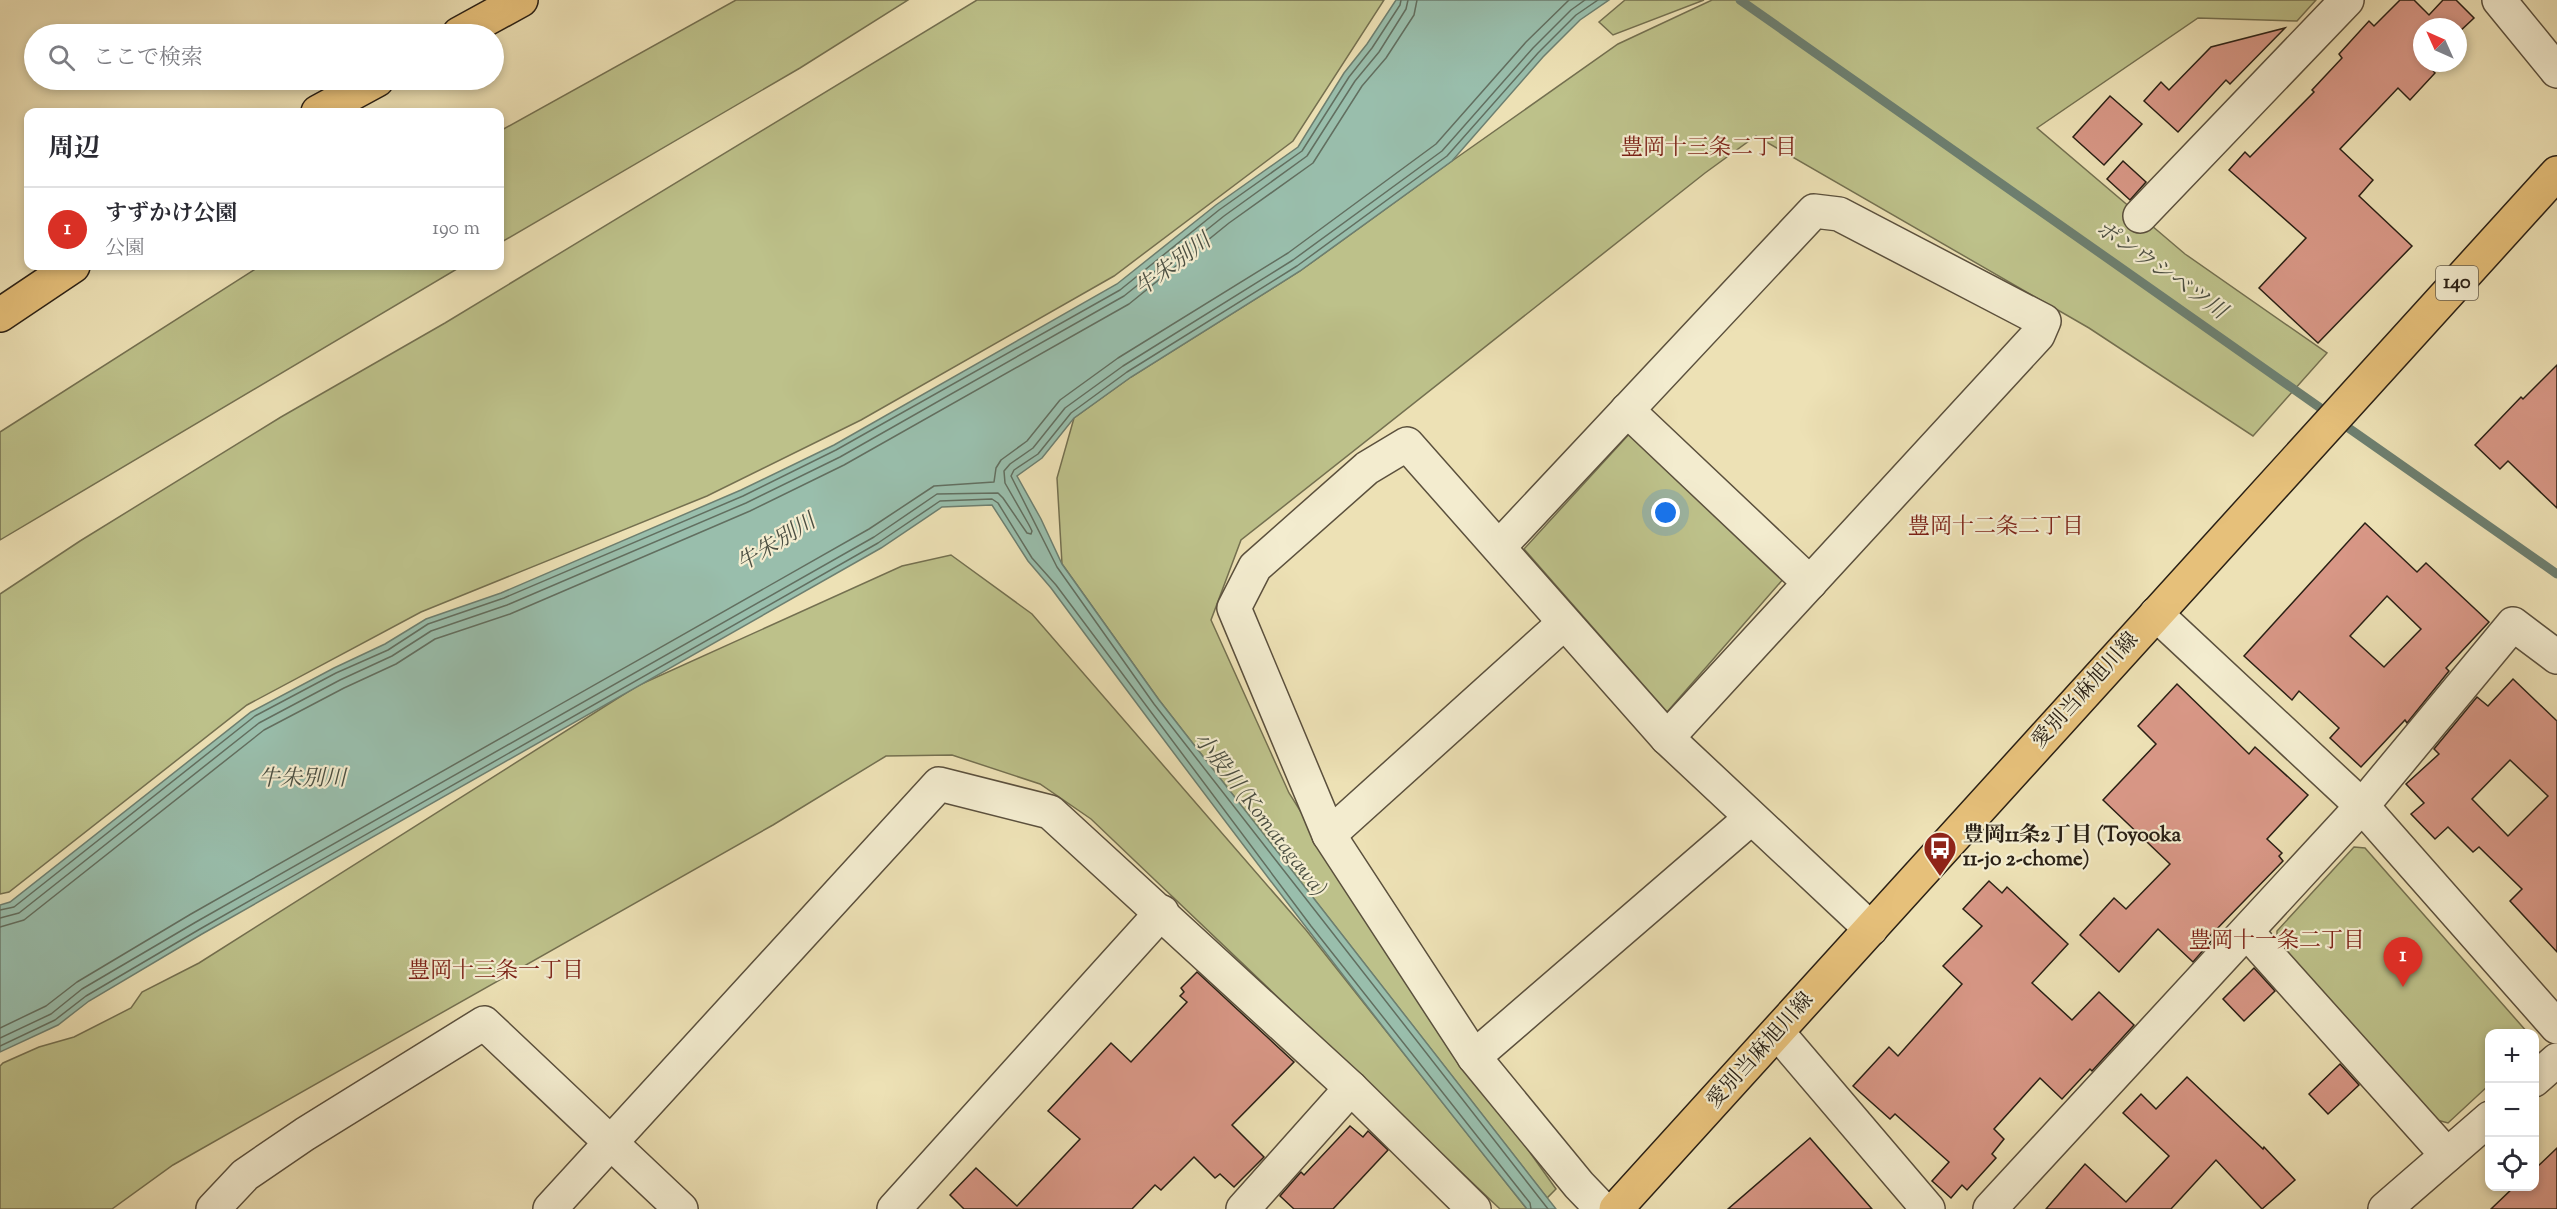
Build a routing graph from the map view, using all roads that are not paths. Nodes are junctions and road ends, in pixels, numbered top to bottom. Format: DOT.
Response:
graph roads {
  1 [pos="521,0"];
  2 [pos="2347,0"];
  3 [pos="2499,0"];
  4 [pos="477,24"];
  5 [pos="2557,71"];
  6 [pos="359,90"];
  7 [pos="325,108"];
  8 [pos="2557,173"];
  9 [pos="2140,216"];
  10 [pos="67,270"];
  11 [pos="0,315"];
  12 [pos="1627,410"];
  13 [pos="1499,548"];
  14 [pos="1810,583"];
  15 [pos="2156,614"];
  16 [pos="1564,623"];
  17 [pos="2557,657"];
  18 [pos="1667,738"];
  19 [pos="2362,806"];
  20 [pos="1751,818"];
  21 [pos="1329,835"];
  22 [pos="1162,912"];
  23 [pos="1871,929"];
  24 [pos="2247,932"];
  25 [pos="2557,1027"];
  26 [pos="1778,1033"];
  27 [pos="1474,1057"];
  28 [pos="2557,1060"];
  29 [pos="2539,1076"];
  30 [pos="1351,1088"];
  31 [pos="2485,1122"];
  32 [pos="611,1144"];
  33 [pos="2447,1155"];
  34 [pos="213,1209"];
  35 [pos="550,1209"];
  36 [pos="681,1209"];
  37 [pos="894,1209"];
  38 [pos="1243,1209"];
  39 [pos="1474,1209"];
  40 [pos="1602,1209"];
  41 [pos="1616,1209"];
  42 [pos="1928,1209"];
  43 [pos="1990,1209"];
  44 [pos="2385,1209"];
  1 -- 4 [label="main road"];
  2 -- 9 [label="street"];
  3 -- 5 [label="street"];
  6 -- 7 [label="main road"];
  8 -- 15 [label="main road, 愛別当麻旭川線 / 140"];
  10 -- 11 [label="main road"];
  12 -- 13 [label="street"];
  12 -- 14 [label="street"];
  12 -- 14 [label="street"];
  13 -- 16 [label="street"];
  13 -- 21 [label="street"];
  14 -- 18 [label="street"];
  15 -- 19 [label="street"];
  15 -- 23 [label="main road, 愛別当麻旭川線 / 140"];
  16 -- 18 [label="street"];
  16 -- 21 [label="street"];
  17 -- 19 [label="street"];
  18 -- 20 [label="street"];
  19 -- 24 [label="street"];
  19 -- 25 [label="street"];
  20 -- 23 [label="street"];
  20 -- 27 [label="street"];
  21 -- 27 [label="street"];
  22 -- 30 [label="street"];
  22 -- 32 [label="street"];
  22 -- 37 [label="street"];
  23 -- 26 [label="main road, 愛別当麻旭川線 / 140"];
  24 -- 33 [label="street"];
  24 -- 43 [label="street"];
  26 -- 41 [label="main road, 愛別当麻旭川線 / 140"];
  26 -- 42 [label="street"];
  27 -- 40 [label="street"];
  28 -- 29 [label="street"];
  30 -- 38 [label="street"];
  30 -- 39 [label="street"];
  31 -- 33 [label="street"];
  32 -- 34 [label="street"];
  32 -- 35 [label="street"];
  32 -- 36 [label="street"];
  33 -- 44 [label="street"];
}
